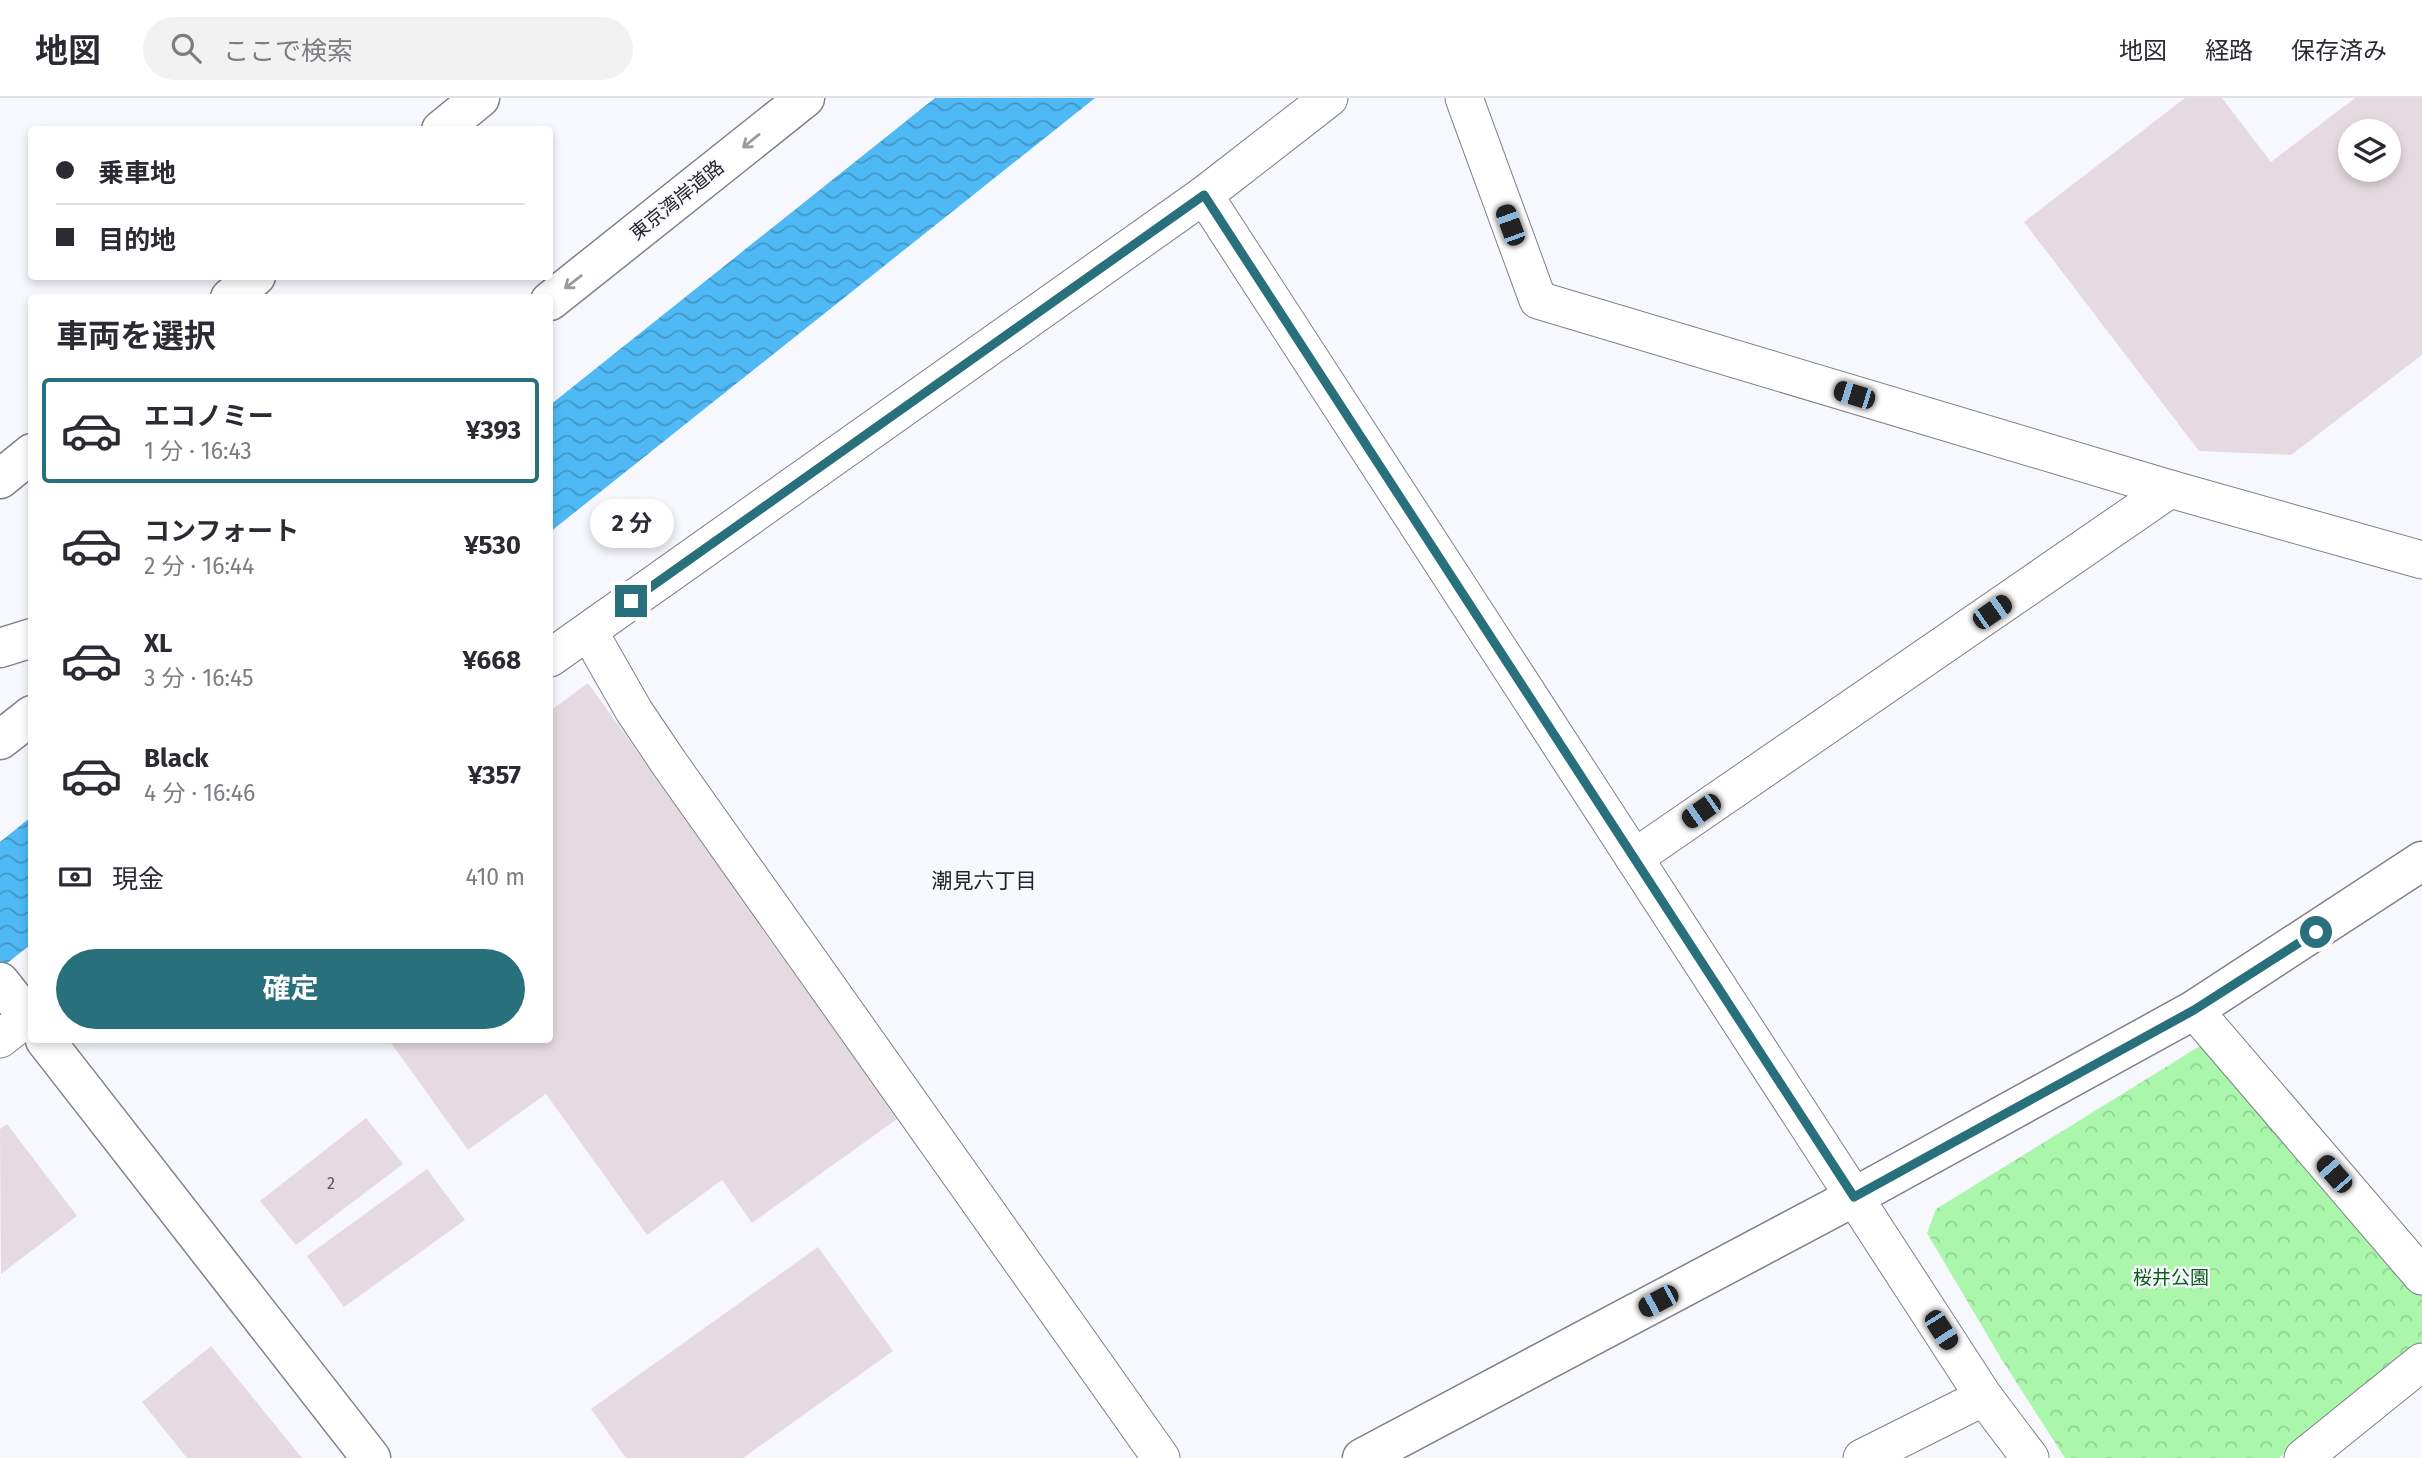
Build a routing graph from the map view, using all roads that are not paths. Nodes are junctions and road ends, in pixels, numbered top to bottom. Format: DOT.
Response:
graph roads {
  1 [pos="480,98"];
  2 [pos="804,98"];
  3 [pos="1329,98"];
  4 [pos="1464,98"];
  5 [pos="445,126"];
  6 [pos="1204,195"];
  7 [pos="251,280"];
  8 [pos="235,294"];
  9 [pos="553,299"];
  10 [pos="28,456"];
  11 [pos="0,479"];
  12 [pos="2170,489"];
  13 [pos="2422,560"];
  14 [pos="589,632"];
  15 [pos="28,639"];
  16 [pos="0,648"];
  17 [pos="553,656"];
  18 [pos="28,718"];
  19 [pos="0,740"];
  20 [pos="1634,858"];
  21 [pos="2422,861"];
  22 [pos="0,982"];
  23 [pos="2194,1010"];
  24 [pos="27,1026"];
  25 [pos="41,1043"];
  26 [pos="1854,1197"];
  27 [pos="2422,1276"];
  28 [pos="2422,1362"];
  29 [pos="1984,1397"];
  30 [pos="371,1458"];
  31 [pos="1161,1458"];
  32 [pos="1363,1458"];
  33 [pos="1861,1458"];
  34 [pos="2030,1458"];
  35 [pos="2303,1458"];
  1 -- 5 [label="main road"];
  2 -- 9 [label="main road, 東京湾岸道路, one-way"];
  3 -- 6 [label="street"];
  4 -- 12 [label="street"];
  6 -- 14 [label="street"];
  6 -- 20 [label="street"];
  7 -- 8 [label="main road"];
  10 -- 11 [label="main road"];
  12 -- 13 [label="street"];
  12 -- 20 [label="street"];
  14 -- 17 [label="street"];
  14 -- 31 [label="street"];
  15 -- 16 [label="main road"];
  18 -- 19 [label="main road"];
  20 -- 26 [label="street"];
  21 -- 23 [label="main road"];
  22 -- 24 [label="main road"];
  23 -- 26 [label="main road"];
  23 -- 27 [label="street"];
  25 -- 30 [label="main road"];
  26 -- 29 [label="street"];
  26 -- 32 [label="main road"];
  28 -- 35 [label="street"];
  29 -- 33 [label="street"];
  29 -- 34 [label="street"];
}
